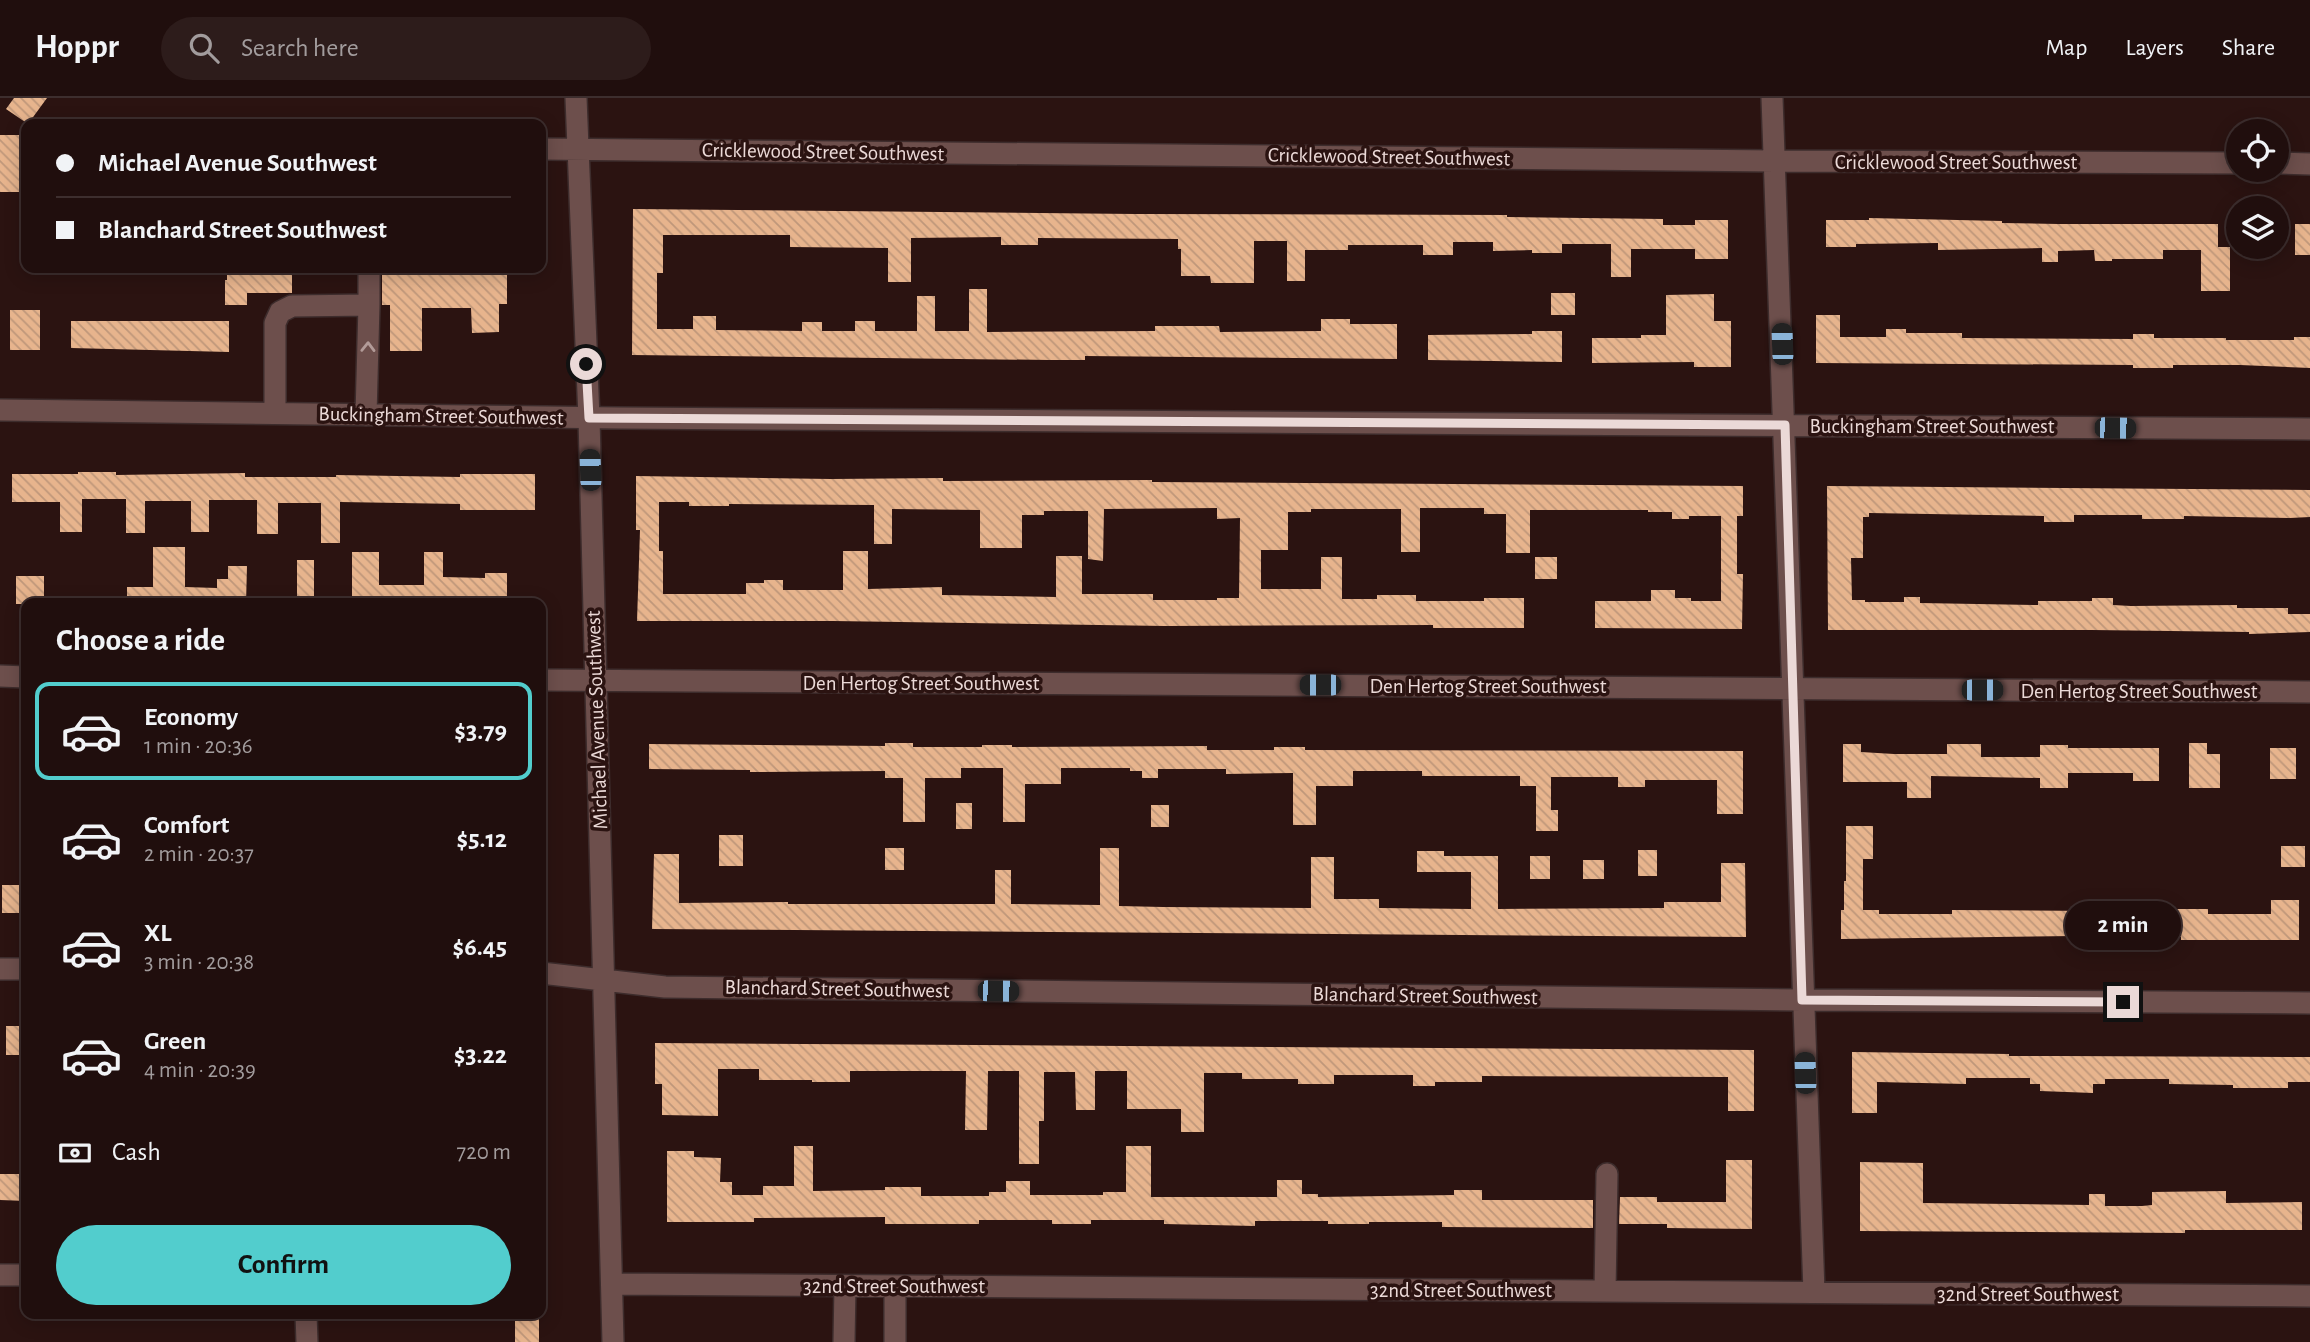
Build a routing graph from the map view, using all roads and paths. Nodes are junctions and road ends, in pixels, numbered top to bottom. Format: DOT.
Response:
graph roads {
  1 [pos="576,98"];
  2 [pos="1772,98"];
  3 [pos="546,149"];
  4 [pos="578,149"];
  5 [pos="1775,161"];
  6 [pos="2226,163"];
  7 [pos="2289,163"];
  8 [pos="2310,164"];
  9 [pos="369,273"];
  10 [pos="369,305"];
  11 [pos="0,410"];
  12 [pos="275,414"];
  13 [pos="366,415"];
  14 [pos="589,418"];
  15 [pos="1785,425"];
  16 [pos="2310,429"];
  17 [pos="0,676"];
  18 [pos="21,677"];
  19 [pos="546,680"];
  20 [pos="595,681"];
  21 [pos="1792,688"];
  22 [pos="2310,692"];
  23 [pos="0,969"];
  24 [pos="21,969"];
  25 [pos="546,974"];
  26 [pos="605,980"];
  27 [pos="1802,1000"];
  28 [pos="2310,1003"];
  29 [pos="1607,1174"];
  30 [pos="0,1275"];
  31 [pos="21,1275"];
  32 [pos="612,1284"];
  33 [pos="845,1286"];
  34 [pos="895,1286"];
  35 [pos="1605,1291"];
  36 [pos="1814,1292"];
  37 [pos="2310,1296"];
  38 [pos="306,1319"];
  39 [pos="307,1342"];
  40 [pos="613,1342"];
  41 [pos="844,1342"];
  42 [pos="895,1342"];
  1 -- 4 [label="street, Michael Avenue Southwest"];
  2 -- 5 [label="street"];
  3 -- 4 [label="street, Cricklewood Street Southwest"];
  4 -- 5 [label="street, Cricklewood Street Southwest"];
  4 -- 14 [label="street, Michael Avenue Southwest"];
  5 -- 6 [label="street, Cricklewood Street Southwest"];
  5 -- 15 [label="street"];
  7 -- 8 [label="street"];
  9 -- 10 [label="street"];
  10 -- 12 [label="street"];
  13 -- 10 [label="street, one-way"];
  11 -- 12 [label="street, Buckingham Street Southwest"];
  12 -- 13 [label="street, Buckingham Street Southwest"];
  13 -- 14 [label="street, Buckingham Street Southwest"];
  14 -- 15 [label="street, Buckingham Street Southwest"];
  14 -- 20 [label="street, Michael Avenue Southwest"];
  15 -- 16 [label="street, Buckingham Street Southwest"];
  15 -- 21 [label="street"];
  17 -- 18 [label="street"];
  19 -- 20 [label="street, Den Hertog Street Southwest"];
  20 -- 21 [label="street, Den Hertog Street Southwest"];
  20 -- 26 [label="street, Michael Avenue Southwest"];
  21 -- 22 [label="street, Den Hertog Street Southwest"];
  21 -- 27 [label="street"];
  23 -- 24 [label="street"];
  25 -- 26 [label="street, Blanchard Street Southwest"];
  26 -- 27 [label="street, Blanchard Street Southwest"];
  26 -- 32 [label="street, Michael Avenue Southwest"];
  27 -- 28 [label="street, Blanchard Street Southwest"];
  27 -- 36 [label="street"];
  29 -- 35 [label="street"];
  30 -- 31 [label="street"];
  32 -- 33 [label="street, 32nd Street Southwest"];
  32 -- 40 [label="street, Michael Avenue Southwest"];
  33 -- 34 [label="street, 32nd Street Southwest"];
  33 -- 41 [label="street"];
  34 -- 35 [label="street, 32nd Street Southwest"];
  34 -- 42 [label="street"];
  35 -- 36 [label="street, 32nd Street Southwest"];
  36 -- 37 [label="street, 32nd Street Southwest"];
  38 -- 39 [label="street"];
}
